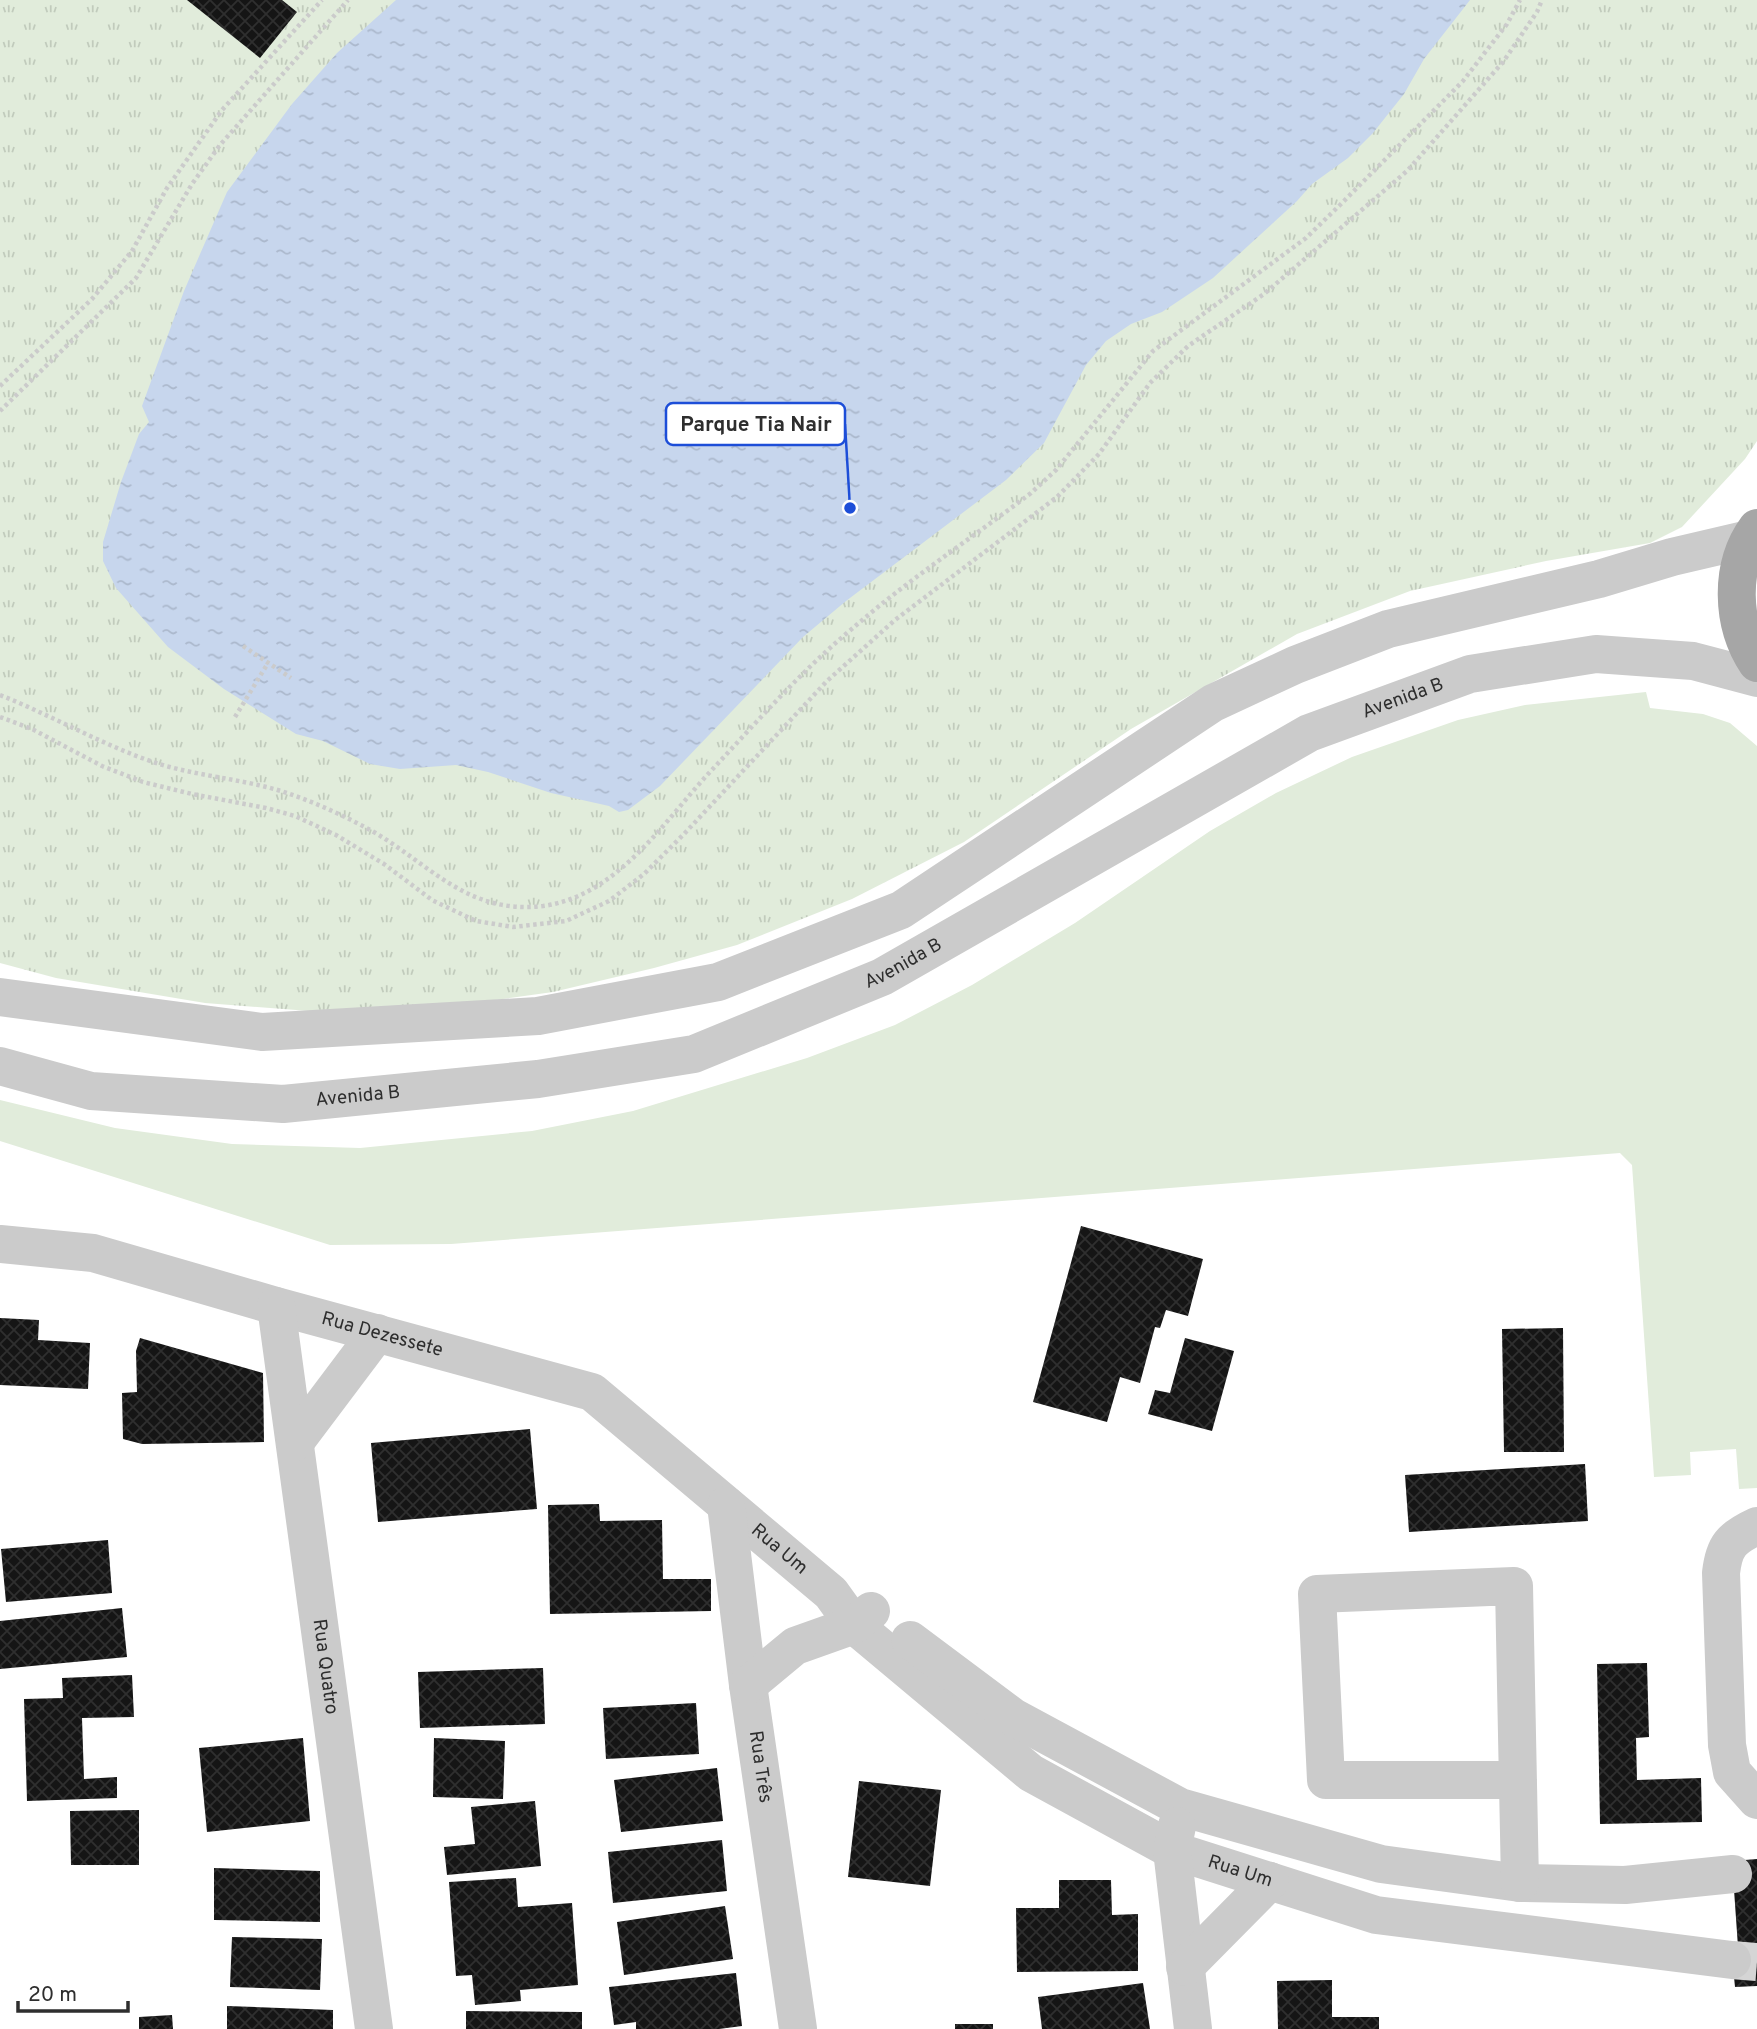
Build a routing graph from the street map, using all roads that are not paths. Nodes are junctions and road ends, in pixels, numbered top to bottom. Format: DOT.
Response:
graph roads {
  1 [pos="1753,533"];
  2 [pos="1757,663"];
  3 [pos="1757,678"];
  4 [pos="0,997"];
  5 [pos="0,1066"];
  6 [pos="0,1244"];
  7 [pos="276,1306"];
  8 [pos="377,1333"];
  9 [pos="295,1443"];
  10 [pos="726,1505"];
  11 [pos="1757,1526"];
  12 [pos="863,1618"];
  13 [pos="748,1685"];
  14 [pos="1518,1780"];
  15 [pos="1757,1800"];
  16 [pos="1180,1807"];
  17 [pos="1172,1850"];
  18 [pos="1733,1874"];
  19 [pos="1269,1881"];
  20 [pos="1520,1883"];
  21 [pos="1732,1960"];
  22 [pos="1185,1967"];
  23 [pos="373,2029"];
  24 [pos="798,2029"];
  25 [pos="1193,2029"];
  1 -- 2 [label="main road"];
  1 -- 4 [label="street"];
  3 -- 5 [label="street, Avenida B"];
  6 -- 7 [label="street, Rua Dezessete"];
  7 -- 8 [label="street, Rua Dezessete"];
  7 -- 9 [label="street, Rua Quatro"];
  8 -- 9 [label="street"];
  8 -- 10 [label="street, Rua Dezessete"];
  9 -- 23 [label="street, Rua Quatro"];
  10 -- 12 [label="street, Rua Um"];
  10 -- 13 [label="street, Rua Três"];
  11 -- 15 [label="street"];
  12 -- 13 [label="street"];
  12 -- 16 [label="street, Rua Um"];
  12 -- 17 [label="street, Rua Um"];
  13 -- 24 [label="street, Rua Três"];
  14 -- 14 [label="street"];
  14 -- 20 [label="street"];
  16 -- 17 [label="street"];
  16 -- 20 [label="street, Rua Um"];
  17 -- 19 [label="street, Rua Um"];
  17 -- 22 [label="street"];
  18 -- 20 [label="street, Rua Um"];
  19 -- 21 [label="street, Rua Um"];
  19 -- 22 [label="street"];
  22 -- 25 [label="street"];
}
